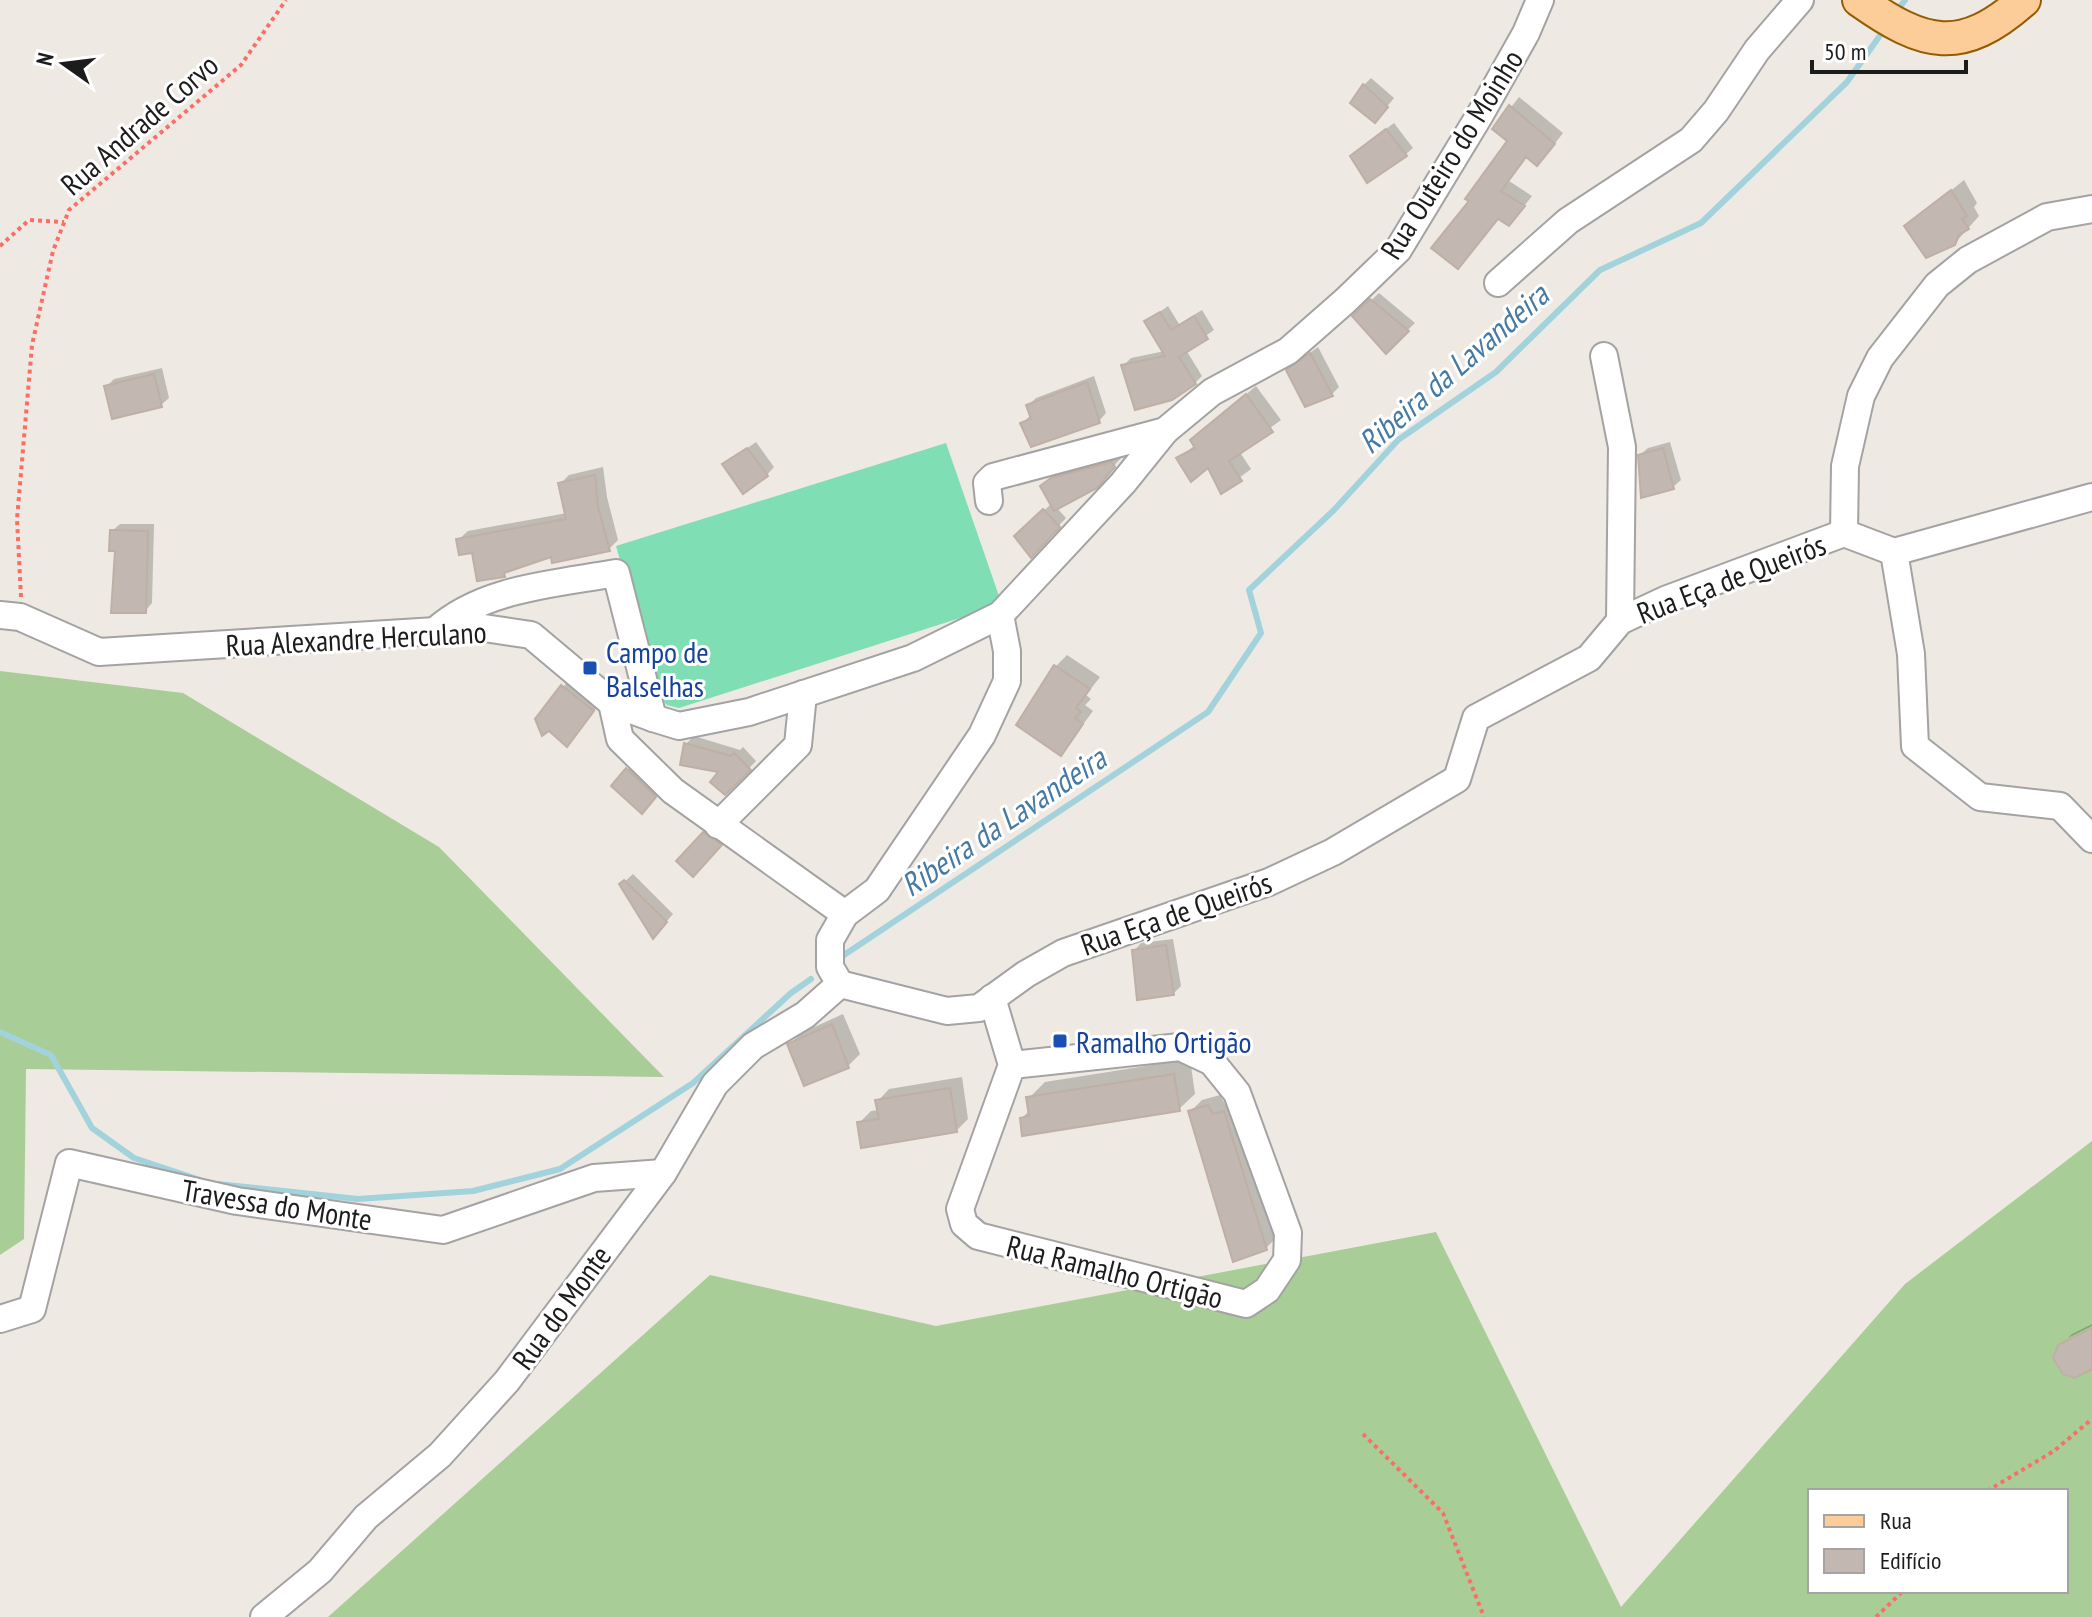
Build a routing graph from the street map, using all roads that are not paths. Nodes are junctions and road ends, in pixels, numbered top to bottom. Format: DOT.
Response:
graph roads {
  1 [pos="1540,0"];
  2 [pos="1800,0"];
  3 [pos="2024,0"];
  4 [pos="1879,14"];
  5 [pos="2092,209"];
  6 [pos="1498,283"];
  7 [pos="1604,356"];
  8 [pos="1165,431"];
  9 [pos="2092,497"];
  10 [pos="989,501"];
  11 [pos="1844,533"];
  12 [pos="1894,552"];
  13 [pos="1000,615"];
  14 [pos="10,616"];
  15 [pos="1620,621"];
  16 [pos="435,631"];
  17 [pos="803,694"];
  18 [pos="612,703"];
  19 [pos="653,718"];
  20 [pos="718,825"];
  21 [pos="2092,839"];
  22 [pos="845,914"];
  23 [pos="840,984"];
  24 [pos="992,998"];
  25 [pos="1012,1065"];
  26 [pos="663,1173"];
  27 [pos="0,1319"];
  28 [pos="264,1617"];
  1 -- 8 [label="street, Rua Outeiro do Moinho"];
  2 -- 6 [label="street"];
  3 -- 4 [label="main road"];
  5 -- 11 [label="street"];
  7 -- 15 [label="street"];
  8 -- 10 [label="street, Rua Outeiro do Moinho"];
  8 -- 13 [label="street, Rua Alexandre Herculano"];
  9 -- 12 [label="street"];
  11 -- 12 [label="street"];
  11 -- 15 [label="street, Rua Eça de Queirós"];
  12 -- 21 [label="street"];
  13 -- 17 [label="street, Rua Alexandre Herculano"];
  13 -- 22 [label="street"];
  14 -- 16 [label="street, Rua Alexandre Herculano"];
  15 -- 24 [label="street, Rua Eça de Queirós"];
  16 -- 18 [label="street, Rua Alexandre Herculano"];
  16 -- 19 [label="street"];
  17 -- 19 [label="street, Rua Alexandre Herculano"];
  17 -- 20 [label="street"];
  18 -- 19 [label="street, Rua Alexandre Herculano"];
  18 -- 20 [label="street"];
  20 -- 22 [label="street"];
  22 -- 23 [label="street"];
  23 -- 24 [label="street, Rua Eça de Queirós"];
  23 -- 26 [label="street, Rua do Monte"];
  24 -- 25 [label="street"];
  25 -- 25 [label="street, Rua Ramalho Ortigão"];
  26 -- 27 [label="street, Travessa do Monte"];
  26 -- 28 [label="street, Rua do Monte"];
}
